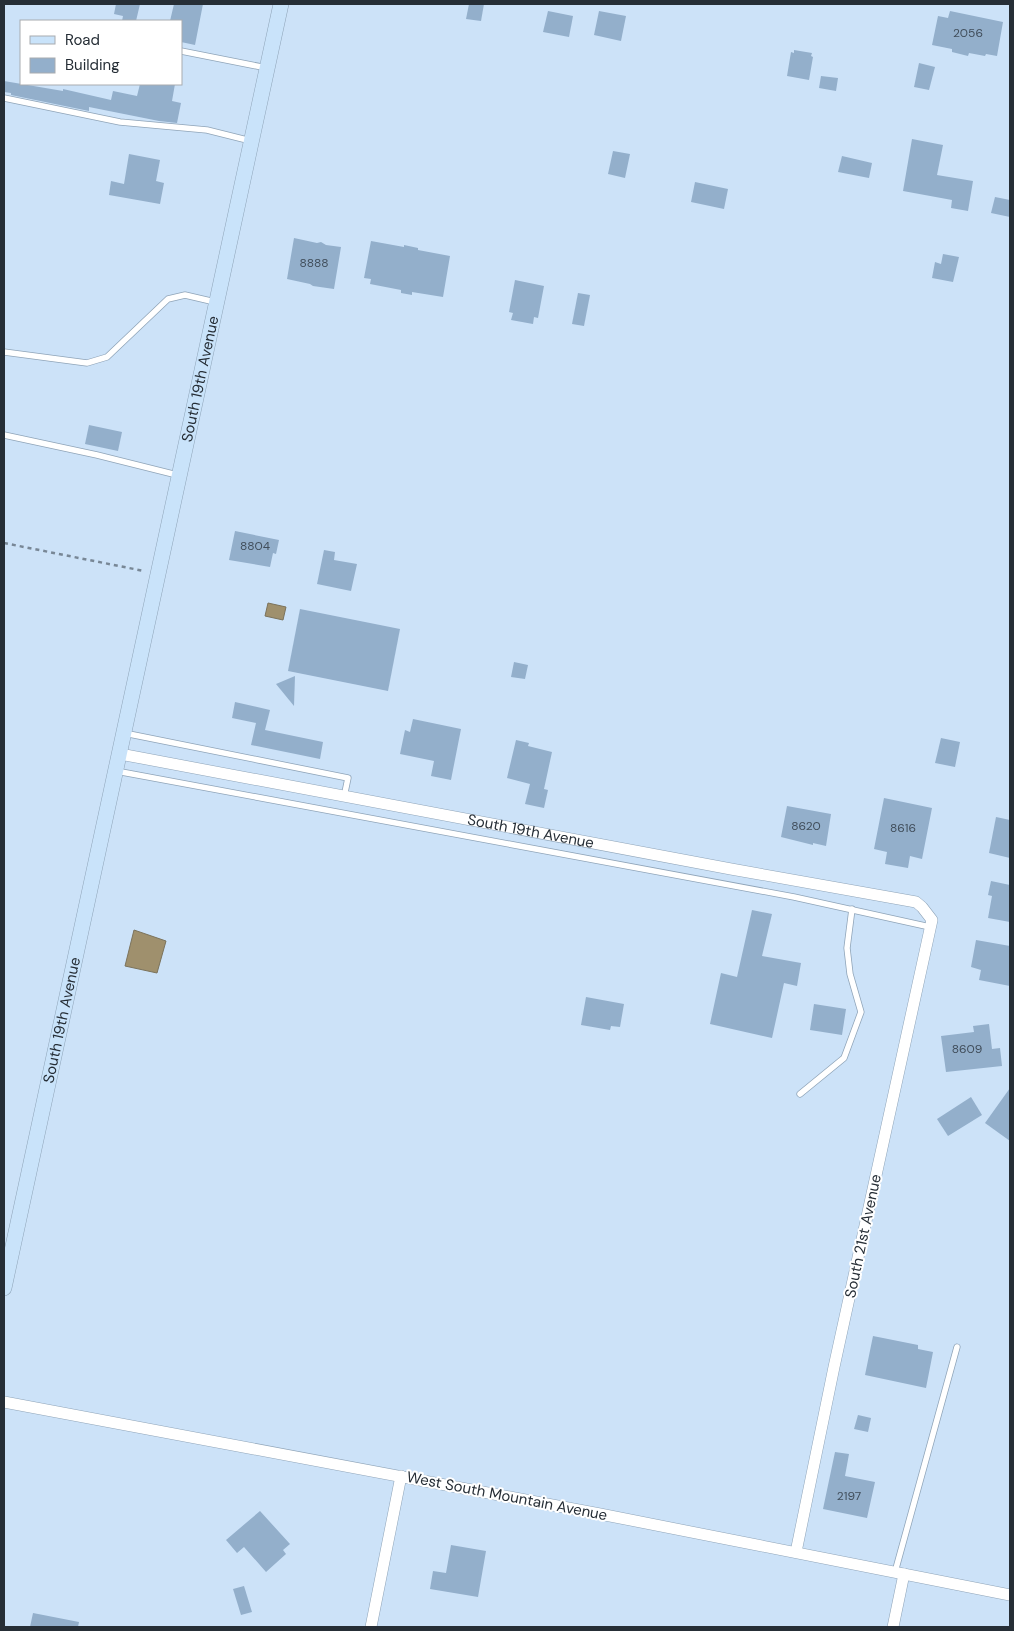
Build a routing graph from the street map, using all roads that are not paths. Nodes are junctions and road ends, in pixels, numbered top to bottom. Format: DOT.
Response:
graph roads {
  1 [pos="281,4"];
  2 [pos="182,51"];
  3 [pos="267,68"];
  4 [pos="4,98"];
  5 [pos="251,141"];
  6 [pos="217,302"];
  7 [pos="4,352"];
  8 [pos="4,436"];
  9 [pos="180,476"];
  10 [pos="124,733"];
  11 [pos="120,754"];
  12 [pos="116,771"];
  13 [pos="344,797"];
  14 [pos="852,909"];
  15 [pos="931,923"];
  16 [pos="800,1094"];
  17 [pos="4,1288"];
  18 [pos="957,1347"];
  19 [pos="4,1402"];
  20 [pos="401,1476"];
  21 [pos="796,1552"];
  22 [pos="900,1573"];
  23 [pos="1010,1595"];
  24 [pos="371,1627"];
  25 [pos="893,1627"];
  1 -- 3 [label="main road, South 19th Avenue"];
  2 -- 3 [label="lane"];
  3 -- 5 [label="main road, South 19th Avenue"];
  4 -- 5 [label="lane"];
  5 -- 6 [label="main road, South 19th Avenue"];
  6 -- 7 [label="lane"];
  6 -- 9 [label="main road, South 19th Avenue"];
  8 -- 9 [label="lane"];
  9 -- 10 [label="main road, South 19th Avenue"];
  10 -- 11 [label="main road, South 19th Avenue"];
  10 -- 13 [label="lane"];
  11 -- 12 [label="main road, South 19th Avenue"];
  11 -- 13 [label="street, South 19th Avenue"];
  12 -- 14 [label="lane"];
  12 -- 17 [label="main road, South 19th Avenue"];
  13 -- 15 [label="street, South 19th Avenue"];
  14 -- 15 [label="lane"];
  14 -- 16 [label="lane"];
  15 -- 21 [label="street, South 21st Avenue"];
  18 -- 22 [label="lane"];
  19 -- 20 [label="street, West South Mountain Avenue"];
  20 -- 21 [label="street, West South Mountain Avenue"];
  20 -- 24 [label="street"];
  21 -- 22 [label="street, West South Mountain Avenue"];
  22 -- 23 [label="street, West South Mountain Avenue"];
  22 -- 25 [label="street"];
}
